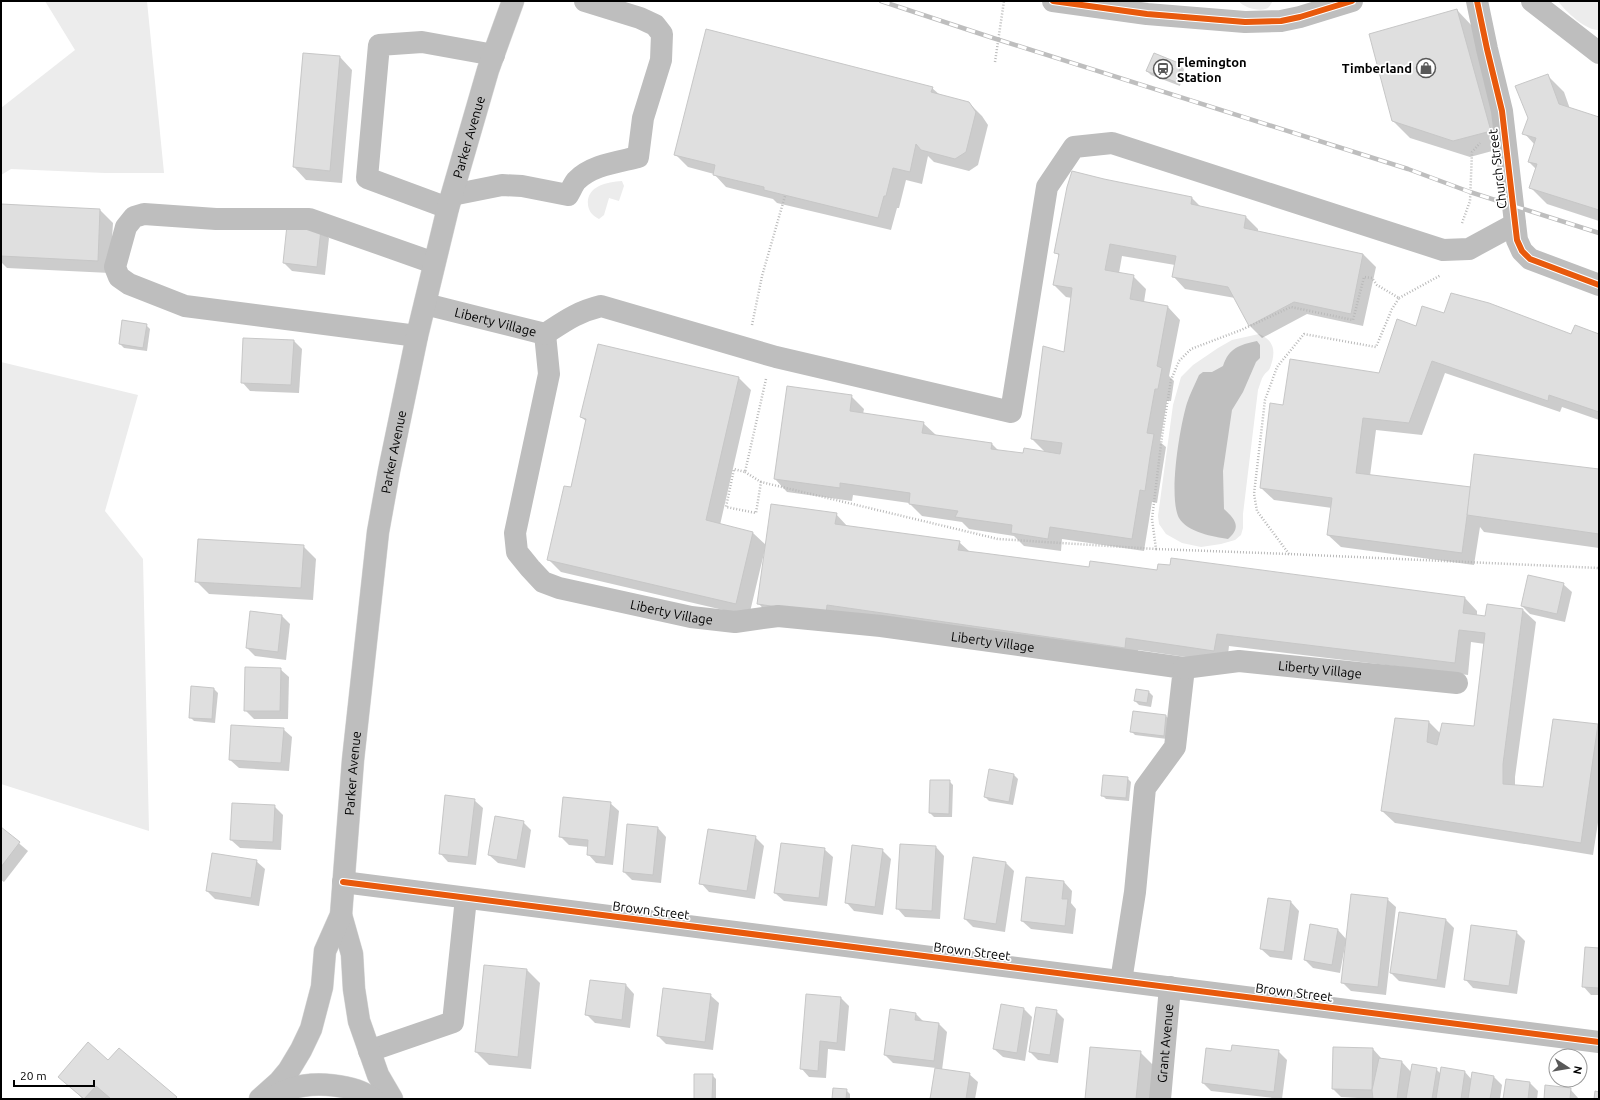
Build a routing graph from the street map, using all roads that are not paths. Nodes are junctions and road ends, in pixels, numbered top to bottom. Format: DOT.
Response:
graph roads {
  1 [pos="513,1"];
  2 [pos="585,1"];
  3 [pos="1053,1"];
  4 [pos="1352,1"];
  5 [pos="1477,1"];
  6 [pos="1532,1"];
  7 [pos="1599,53"];
  8 [pos="494,55"];
  9 [pos="450,201"];
  10 [pos="1515,224"];
  11 [pos="434,263"];
  12 [pos="1599,285"];
  13 [pos="425,304"];
  14 [pos="545,334"];
  15 [pos="417,336"];
  16 [pos="1184,668"];
  17 [pos="1457,683"];
  18 [pos="343,882"];
  19 [pos="466,898"];
  20 [pos="341,915"];
  21 [pos="1121,981"];
  22 [pos="1170,987"];
  23 [pos="1599,1042"];
  24 [pos="369,1051"];
  25 [pos="260,1099"];
  26 [pos="268,1099"];
  27 [pos="372,1099"];
  28 [pos="392,1099"];
  29 [pos="1160,1099"];
  1 -- 8 [label="street, Parker Avenue"];
  2 -- 9 [label="street"];
  3 -- 4 [label="street"];
  5 -- 10 [label="street, Church Street"];
  6 -- 7 [label="street"];
  8 -- 9 [label="street, Parker Avenue"];
  8 -- 9 [label="street"];
  9 -- 11 [label="street, Parker Avenue"];
  10 -- 12 [label="street, Church Street"];
  10 -- 14 [label="street"];
  11 -- 13 [label="street, Parker Avenue"];
  11 -- 15 [label="street"];
  13 -- 14 [label="street, Liberty Village"];
  13 -- 15 [label="street, Parker Avenue"];
  14 -- 16 [label="street, Liberty Village"];
  15 -- 18 [label="street, Parker Avenue"];
  16 -- 17 [label="street, Liberty Village"];
  16 -- 21 [label="street"];
  18 -- 19 [label="street, Brown Street"];
  18 -- 20 [label="street, Parker Avenue"];
  19 -- 21 [label="street, Brown Street"];
  19 -- 24 [label="street"];
  20 -- 24 [label="street, Parker Avenue"];
  20 -- 25 [label="street, Parker Avenue"];
  21 -- 22 [label="street, Brown Street"];
  22 -- 23 [label="street, Brown Street"];
  22 -- 29 [label="street, Grant Avenue"];
  24 -- 28 [label="street, Parker Avenue"];
  26 -- 27 [label="street"];
}
